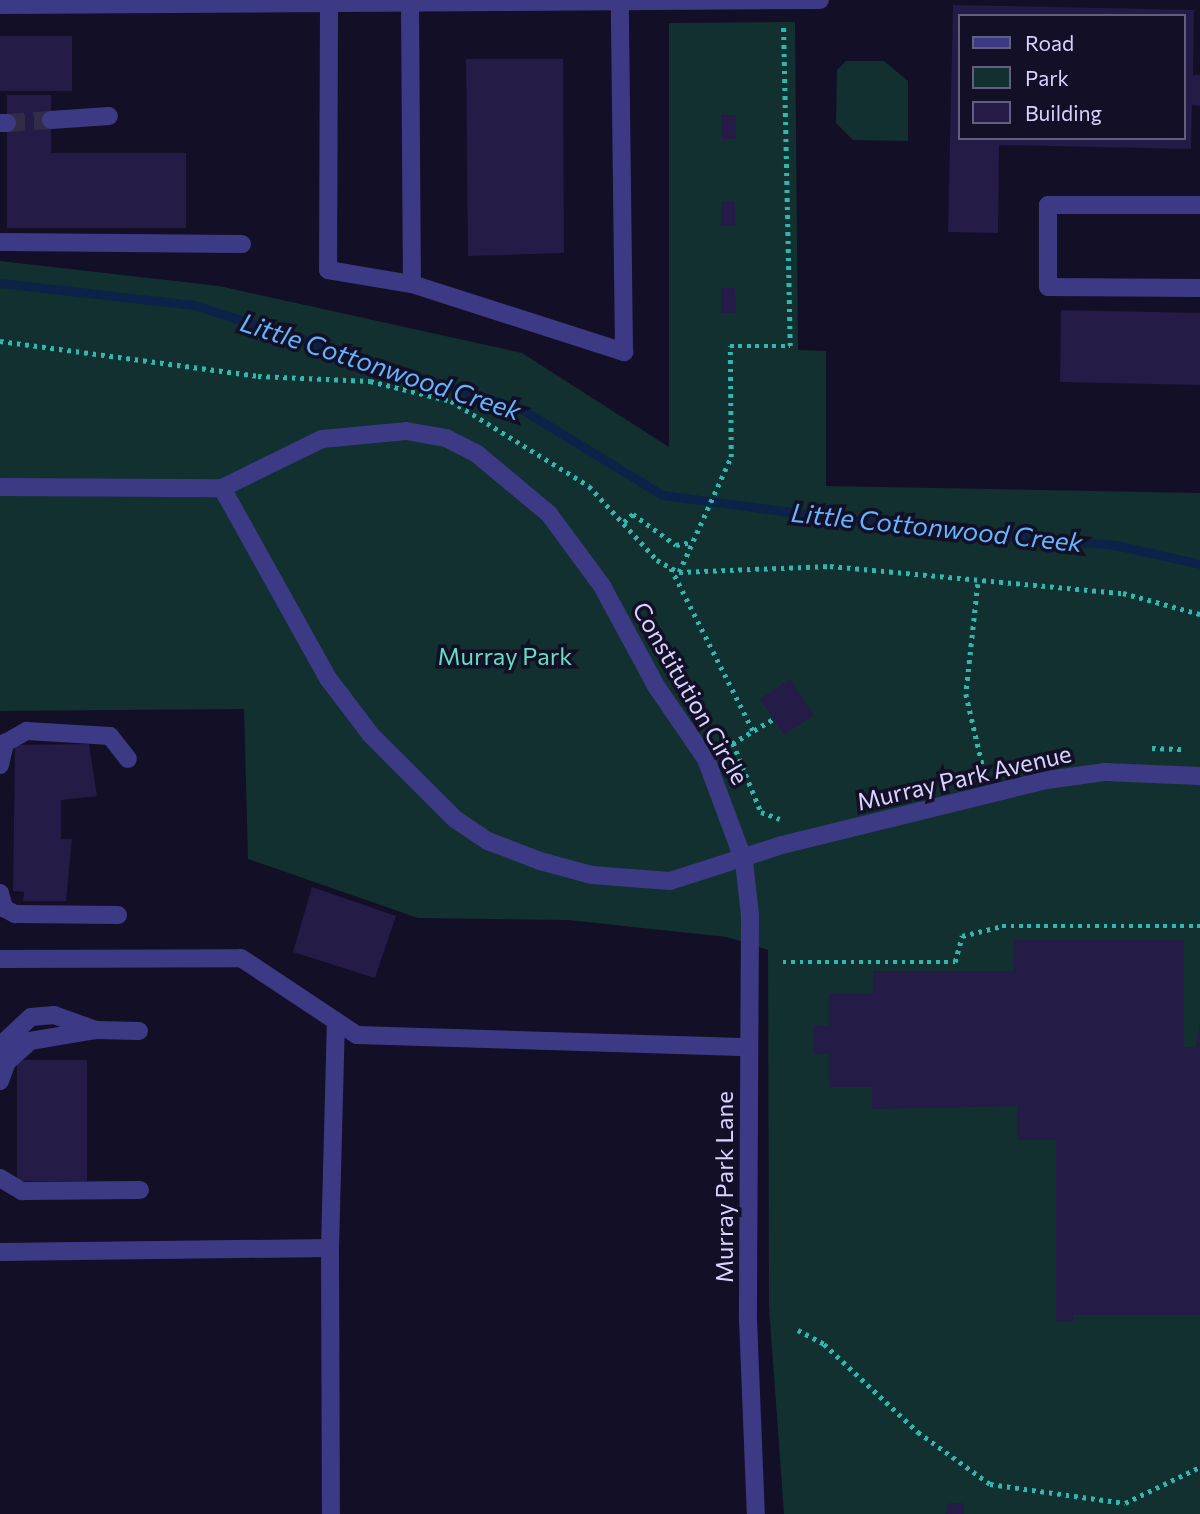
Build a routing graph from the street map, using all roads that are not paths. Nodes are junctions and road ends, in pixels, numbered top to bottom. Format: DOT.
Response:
graph roads {
  1 [pos="815,1"];
  2 [pos="94,3"];
  3 [pos="185,3"];
  4 [pos="0,5"];
  5 [pos="329,5"];
  6 [pos="410,5"];
  7 [pos="620,5"];
  8 [pos="109,116"];
  9 [pos="51,120"];
  10 [pos="1200,205"];
  11 [pos="0,242"];
  12 [pos="242,244"];
  13 [pos="412,284"];
  14 [pos="1200,288"];
  15 [pos="0,487"];
  16 [pos="222,488"];
  17 [pos="128,759"];
  18 [pos="0,765"];
  19 [pos="1200,776"];
  20 [pos="744,861"];
  21 [pos="0,892"];
  22 [pos="118,915"];
  23 [pos="0,959"];
  24 [pos="336,1021"];
  25 [pos="96,1030"];
  26 [pos="139,1031"];
  27 [pos="748,1047"];
  28 [pos="0,1060"];
  29 [pos="0,1081"];
  30 [pos="0,1178"];
  31 [pos="140,1190"];
  32 [pos="330,1248"];
  33 [pos="0,1252"];
  34 [pos="331,1514"];
  35 [pos="755,1514"];
  1 -- 7 [label="street"];
  2 -- 3 [label="street"];
  2 -- 4 [label="street"];
  3 -- 5 [label="street"];
  5 -- 6 [label="street"];
  5 -- 13 [label="street"];
  6 -- 7 [label="street"];
  6 -- 13 [label="street"];
  7 -- 13 [label="street"];
  8 -- 9 [label="street"];
  10 -- 14 [label="street"];
  11 -- 12 [label="street"];
  15 -- 16 [label="street, Constitution Circle"];
  16 -- 20 [label="street"];
  16 -- 20 [label="street, Constitution Circle"];
  17 -- 18 [label="street"];
  19 -- 20 [label="street, Murray Park Avenue"];
  20 -- 27 [label="street, Murray Park Lane"];
  21 -- 22 [label="street"];
  23 -- 24 [label="street"];
  24 -- 27 [label="street"];
  24 -- 32 [label="street"];
  25 -- 26 [label="street"];
  25 -- 28 [label="street"];
  25 -- 29 [label="street"];
  27 -- 35 [label="street, Murray Park Lane"];
  30 -- 31 [label="street"];
  32 -- 33 [label="street"];
  32 -- 34 [label="street"];
}
